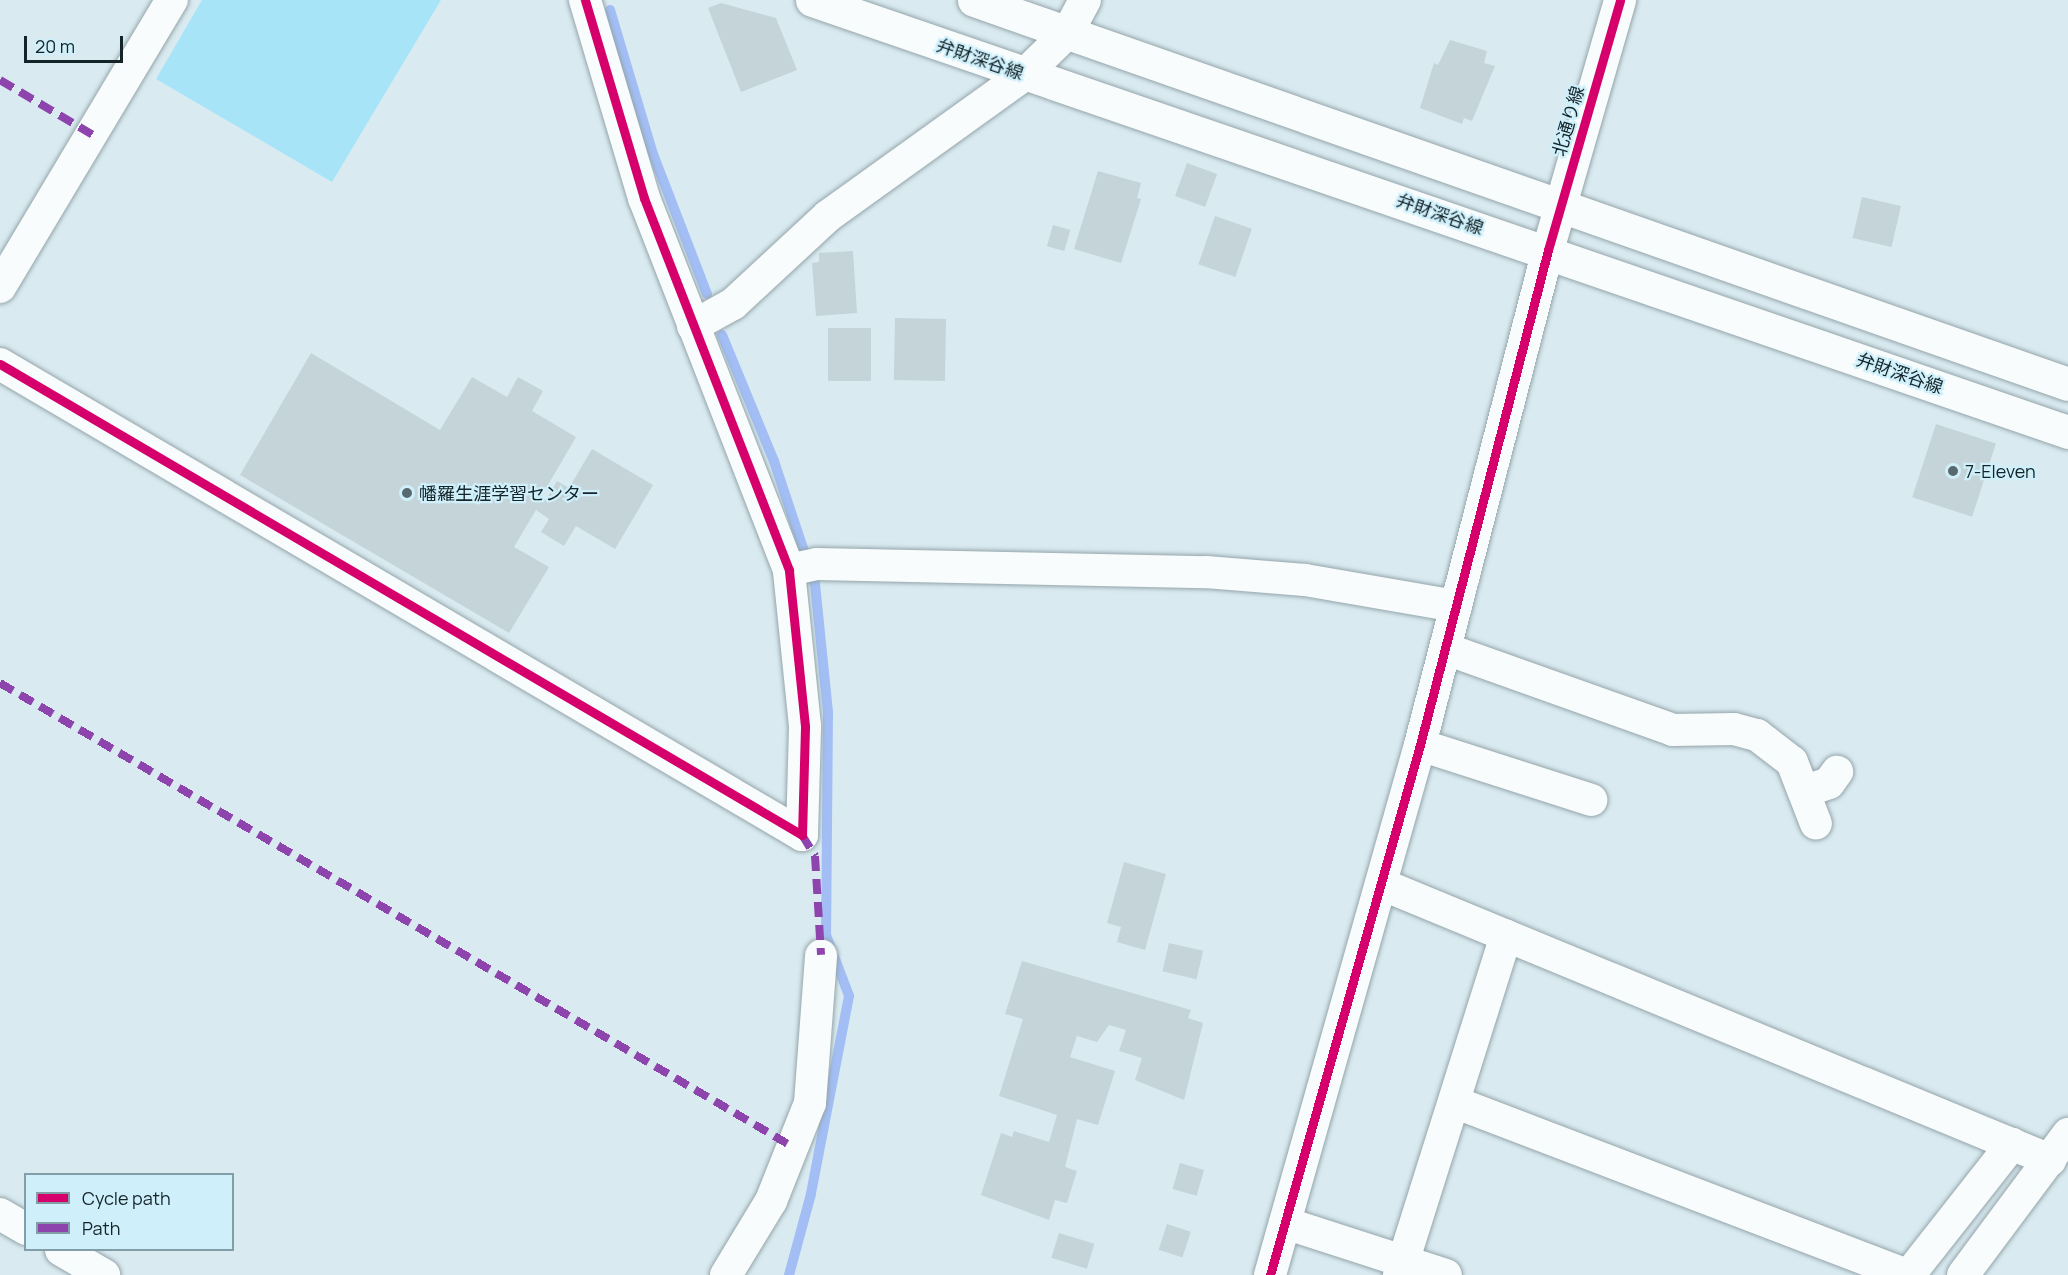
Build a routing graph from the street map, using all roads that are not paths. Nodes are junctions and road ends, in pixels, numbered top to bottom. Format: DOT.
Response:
graph roads {
  1 [pos="172,0"];
  2 [pos="585,0"];
  3 [pos="812,0"];
  4 [pos="974,0"];
  5 [pos="1085,0"];
  6 [pos="1620,0"];
  7 [pos="1068,32"];
  8 [pos="1024,75"];
  9 [pos="1561,206"];
  10 [pos="1548,250"];
  11 [pos="0,287"];
  12 [pos="693,326"];
  13 [pos="0,364"];
  14 [pos="2068,384"];
  15 [pos="2068,432"];
  16 [pos="803,567"];
  17 [pos="1456,606"];
  18 [pos="1446,649"];
  19 [pos="1420,745"];
  20 [pos="1838,772"];
  21 [pos="1806,791"];
  22 [pos="1591,800"];
  23 [pos="1816,824"];
  24 [pos="1381,884"];
  25 [pos="1506,935"];
  26 [pos="820,955"];
  27 [pos="1454,1102"];
  28 [pos="2068,1134"];
  29 [pos="2012,1144"];
  30 [pos="2050,1160"];
  31 [pos="0,1214"];
  32 [pos="1285,1223"];
  33 [pos="24,1228"];
  34 [pos="63,1251"];
  35 [pos="1402,1267"];
  36 [pos="105,1275"];
  37 [pos="726,1275"];
  38 [pos="1270,1275"];
  39 [pos="1446,1275"];
  40 [pos="1907,1275"];
  41 [pos="1963,1275"];
  1 -- 11 [label="street"];
  2 -- 12 [label="street"];
  3 -- 8 [label="main road, 弁財深谷線"];
  4 -- 7 [label="main road"];
  5 -- 7 [label="street"];
  6 -- 9 [label="street, 北通り線"];
  7 -- 8 [label="street"];
  7 -- 9 [label="main road"];
  8 -- 10 [label="main road, 弁財深谷線"];
  8 -- 12 [label="street"];
  9 -- 10 [label="street, 北通り線"];
  9 -- 14 [label="main road"];
  10 -- 15 [label="main road, 弁財深谷線"];
  10 -- 17 [label="street, 北通り線"];
  12 -- 16 [label="street"];
  13 -- 16 [label="street"];
  16 -- 17 [label="street"];
  17 -- 18 [label="street, 北通り線"];
  18 -- 19 [label="street, 北通り線"];
  18 -- 21 [label="street"];
  19 -- 22 [label="street"];
  19 -- 24 [label="street, 北通り線"];
  20 -- 21 [label="street"];
  21 -- 23 [label="street"];
  24 -- 25 [label="street"];
  24 -- 32 [label="street, 北通り線"];
  25 -- 27 [label="street"];
  25 -- 29 [label="street"];
  26 -- 37 [label="street"];
  27 -- 35 [label="street"];
  27 -- 40 [label="street"];
  28 -- 30 [label="street"];
  29 -- 30 [label="street"];
  29 -- 40 [label="street"];
  30 -- 41 [label="street"];
  31 -- 33 [label="street"];
  32 -- 35 [label="street"];
  32 -- 38 [label="street, 北通り線"];
  34 -- 36 [label="street"];
  35 -- 39 [label="street"];
}
